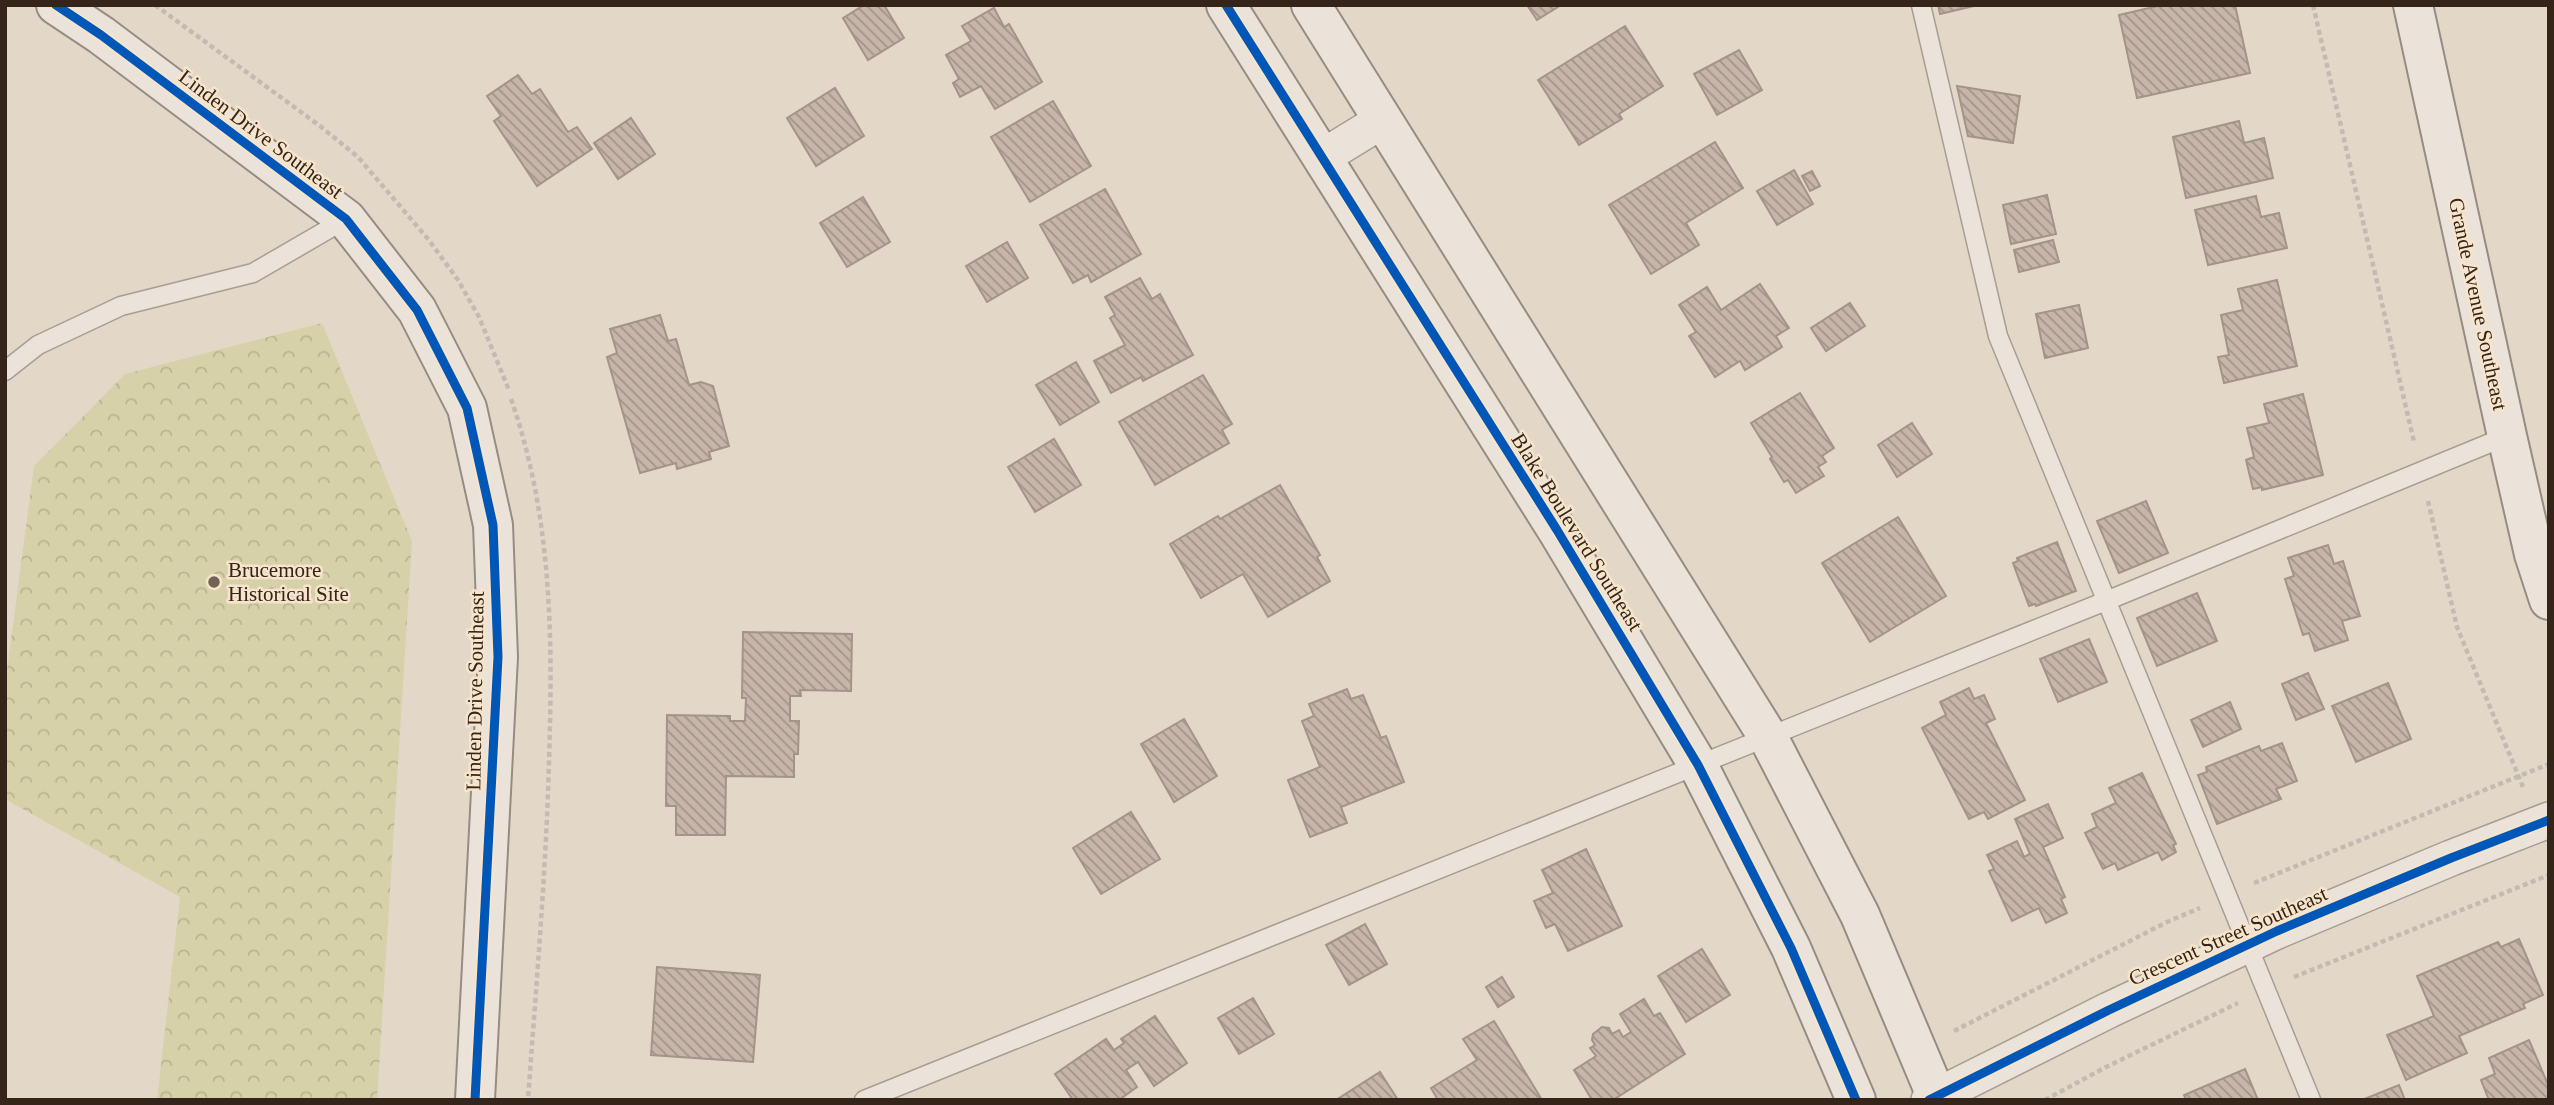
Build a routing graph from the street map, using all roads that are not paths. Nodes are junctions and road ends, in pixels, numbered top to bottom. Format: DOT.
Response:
graph roads {
  1 [pos="56,5"];
  2 [pos="1226,5"];
  3 [pos="1311,5"];
  4 [pos="1921,5"];
  5 [pos="2413,5"];
  6 [pos="92,20"];
  7 [pos="1383,120"];
  8 [pos="1321,158"];
  9 [pos="345,219"];
  10 [pos="5,371"];
  11 [pos="2507,436"];
  12 [pos="2549,600"];
  13 [pos="2106,601"];
  14 [pos="1768,737"];
  15 [pos="1698,765"];
  16 [pos="2537,807"];
  17 [pos="2246,946"];
  18 [pos="1934,1098"];
  19 [pos="475,1100"];
  20 [pos="864,1100"];
  21 [pos="1856,1100"];
  22 [pos="2311,1100"];
  1 -- 6 [label="street, Linden Drive Southeast"];
  2 -- 8 [label="street, Blake Boulevard Southeast"];
  3 -- 7 [label="street"];
  4 -- 13 [label="lane"];
  5 -- 11 [label="street, Grande Avenue Southeast"];
  6 -- 9 [label="street, Linden Drive Southeast"];
  7 -- 8 [label="street"];
  7 -- 14 [label="street"];
  8 -- 15 [label="street, Blake Boulevard Southeast"];
  9 -- 10 [label="lane"];
  9 -- 19 [label="street, Linden Drive Southeast"];
  11 -- 12 [label="street, Grande Avenue Southeast"];
  11 -- 13 [label="lane"];
  13 -- 14 [label="lane"];
  13 -- 17 [label="lane"];
  14 -- 15 [label="lane"];
  14 -- 18 [label="street"];
  15 -- 20 [label="lane"];
  15 -- 21 [label="street, Blake Boulevard Southeast"];
  16 -- 17 [label="street, Crescent Street Southeast"];
  17 -- 18 [label="street, Crescent Street Southeast"];
  17 -- 22 [label="lane"];
}
